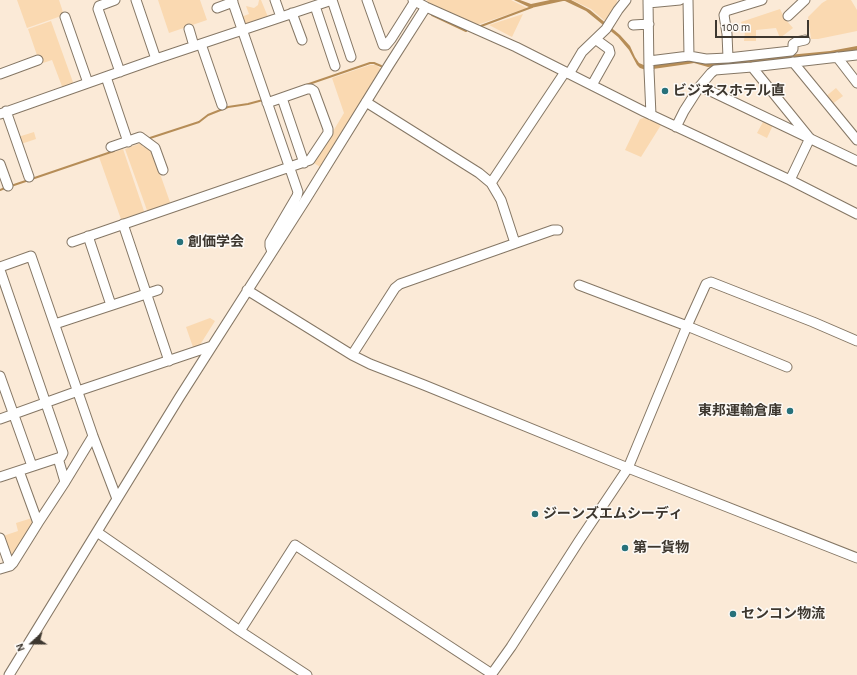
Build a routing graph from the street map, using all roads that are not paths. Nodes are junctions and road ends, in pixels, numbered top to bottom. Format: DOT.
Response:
graph roads {
  1 [pos="115,0"];
  2 [pos="136,0"];
  3 [pos="275,0"];
  4 [pos="332,0"];
  5 [pos="367,0"];
  6 [pos="414,0"];
  7 [pos="626,0"];
  8 [pos="680,0"];
  9 [pos="688,0"];
  10 [pos="805,0"];
  11 [pos="232,1"];
  12 [pos="648,1"];
  13 [pos="758,1"];
  14 [pos="313,4"];
  15 [pos="426,7"];
  16 [pos="217,8"];
  17 [pos="292,13"];
  18 [pos="788,16"];
  19 [pos="65,17"];
  20 [pos="281,17"];
  21 [pos="649,24"];
  22 [pos="632,25"];
  23 [pos="189,29"];
  24 [pos="242,30"];
  25 [pos="302,40"];
  26 [pos="805,40"];
  27 [pos="598,41"];
  28 [pos="198,45"];
  29 [pos="857,55"];
  30 [pos="351,56"];
  31 [pos="689,56"];
  32 [pos="836,57"];
  33 [pos="728,58"];
  34 [pos="156,59"];
  35 [pos="38,60"];
  36 [pos="793,62"];
  37 [pos="649,65"];
  38 [pos="335,66"];
  39 [pos="752,67"];
  40 [pos="120,72"];
  41 [pos="567,73"];
  42 [pos="0,74"];
  43 [pos="106,77"];
  44 [pos="88,83"];
  45 [pos="857,83"];
  46 [pos="592,85"];
  47 [pos="700,86"];
  48 [pos="282,98"];
  49 [pos="366,102"];
  50 [pos="267,103"];
  51 [pos="222,105"];
  52 [pos="787,110"];
  53 [pos="3,113"];
  54 [pos="652,115"];
  55 [pos="781,124"];
  56 [pos="676,127"];
  57 [pos="810,138"];
  58 [pos="857,140"];
  59 [pos="128,142"];
  60 [pos="111,147"];
  61 [pos="857,160"];
  62 [pos="304,162"];
  63 [pos="0,164"];
  64 [pos="290,167"];
  65 [pos="163,170"];
  66 [pos="29,177"];
  67 [pos="790,180"];
  68 [pos="491,182"];
  69 [pos="8,186"];
  70 [pos="857,214"];
  71 [pos="123,224"];
  72 [pos="558,230"];
  73 [pos="88,236"];
  74 [pos="72,242"];
  75 [pos="515,244"];
  76 [pos="272,252"];
  77 [pos="0,267"];
  78 [pos="0,270"];
  79 [pos="579,285"];
  80 [pos="158,290"];
  81 [pos="247,290"];
  82 [pos="147,294"];
  83 [pos="111,305"];
  84 [pos="55,324"];
  85 [pos="687,326"];
  86 [pos="857,341"];
  87 [pos="212,346"];
  88 [pos="352,355"];
  89 [pos="170,361"];
  90 [pos="787,367"];
  91 [pos="0,376"];
  92 [pos="78,391"];
  93 [pos="46,403"];
  94 [pos="13,414"];
  95 [pos="0,419"];
  96 [pos="93,436"];
  97 [pos="58,458"];
  98 [pos="32,466"];
  99 [pos="628,468"];
  100 [pos="19,470"];
  101 [pos="0,477"];
  102 [pos="65,482"];
  103 [pos="117,499"];
  104 [pos="38,523"];
  105 [pos="97,532"];
  106 [pos="0,538"];
  107 [pos="857,558"];
  108 [pos="10,566"];
  109 [pos="0,569"];
  110 [pos="240,631"];
  111 [pos="491,674"];
  112 [pos="9,675"];
  113 [pos="307,675"];
  1 -- 40 [label="street"];
  2 -- 34 [label="street"];
  3 -- 20 [label="street"];
  4 -- 14 [label="street"];
  4 -- 30 [label="street"];
  5 -- 6 [label="street"];
  6 -- 15 [label="street"];
  7 -- 41 [label="street"];
  8 -- 12 [label="street"];
  9 -- 31 [label="street"];
  10 -- 18 [label="street"];
  11 -- 16 [label="street"];
  11 -- 24 [label="street"];
  12 -- 21 [label="street"];
  13 -- 33 [label="street"];
  14 -- 17 [label="street"];
  14 -- 38 [label="street"];
  15 -- 41 [label="street"];
  15 -- 49 [label="street"];
  17 -- 20 [label="street"];
  17 -- 25 [label="street"];
  19 -- 44 [label="street"];
  20 -- 24 [label="street"];
  21 -- 22 [label="street"];
  21 -- 37 [label="street"];
  23 -- 28 [label="street"];
  24 -- 28 [label="street"];
  24 -- 50 [label="street"];
  26 -- 33 [label="street"];
  27 -- 46 [label="street"];
  28 -- 34 [label="street"];
  28 -- 51 [label="street"];
  29 -- 32 [label="street"];
  31 -- 33 [label="street"];
  31 -- 37 [label="street"];
  32 -- 36 [label="street"];
  32 -- 45 [label="street"];
  34 -- 40 [label="street"];
  35 -- 42 [label="street"];
  36 -- 39 [label="street"];
  36 -- 58 [label="street"];
  37 -- 54 [label="street"];
  39 -- 47 [label="street"];
  39 -- 52 [label="street"];
  40 -- 43 [label="street"];
  41 -- 46 [label="street"];
  41 -- 68 [label="street"];
  43 -- 44 [label="street"];
  43 -- 59 [label="street"];
  44 -- 53 [label="street"];
  46 -- 54 [label="street"];
  47 -- 55 [label="street"];
  47 -- 56 [label="street"];
  48 -- 50 [label="street"];
  48 -- 62 [label="street"];
  48 -- 62 [label="street"];
  49 -- 68 [label="street"];
  49 -- 76 [label="street"];
  50 -- 64 [label="street"];
  52 -- 55 [label="street"];
  52 -- 57 [label="street"];
  53 -- 66 [label="street"];
  54 -- 56 [label="street"];
  55 -- 57 [label="street"];
  56 -- 67 [label="street"];
  57 -- 61 [label="street"];
  57 -- 67 [label="street"];
  59 -- 60 [label="street"];
  59 -- 65 [label="street"];
  62 -- 64 [label="street"];
  63 -- 69 [label="street"];
  64 -- 71 [label="street"];
  64 -- 76 [label="street"];
  67 -- 70 [label="street"];
  68 -- 75 [label="street"];
  71 -- 73 [label="street"];
  71 -- 82 [label="street"];
  72 -- 75 [label="street"];
  73 -- 74 [label="street"];
  73 -- 83 [label="street"];
  75 -- 88 [label="street"];
  76 -- 81 [label="street"];
  77 -- 84 [label="street"];
  78 -- 93 [label="street"];
  79 -- 85 [label="street"];
  80 -- 82 [label="street"];
  81 -- 87 [label="street"];
  81 -- 88 [label="street"];
  82 -- 83 [label="street"];
  82 -- 89 [label="street"];
  83 -- 84 [label="street"];
  84 -- 92 [label="street"];
  85 -- 86 [label="street"];
  85 -- 90 [label="street"];
  85 -- 99 [label="street"];
  87 -- 89 [label="street"];
  87 -- 103 [label="street"];
  88 -- 99 [label="street"];
  89 -- 92 [label="street"];
  91 -- 94 [label="street"];
  92 -- 93 [label="street"];
  92 -- 96 [label="street"];
  93 -- 94 [label="street"];
  93 -- 97 [label="street"];
  94 -- 95 [label="street"];
  94 -- 98 [label="street"];
  96 -- 102 [label="street"];
  96 -- 103 [label="street"];
  97 -- 98 [label="street"];
  97 -- 102 [label="street"];
  98 -- 100 [label="street"];
  99 -- 107 [label="street"];
  99 -- 111 [label="street"];
  100 -- 101 [label="street"];
  100 -- 104 [label="street"];
  102 -- 104 [label="street"];
  103 -- 105 [label="street"];
  104 -- 108 [label="street"];
  105 -- 110 [label="street"];
  105 -- 112 [label="street"];
  106 -- 108 [label="street"];
  108 -- 109 [label="street"];
  110 -- 111 [label="street"];
  110 -- 113 [label="street"];
}
